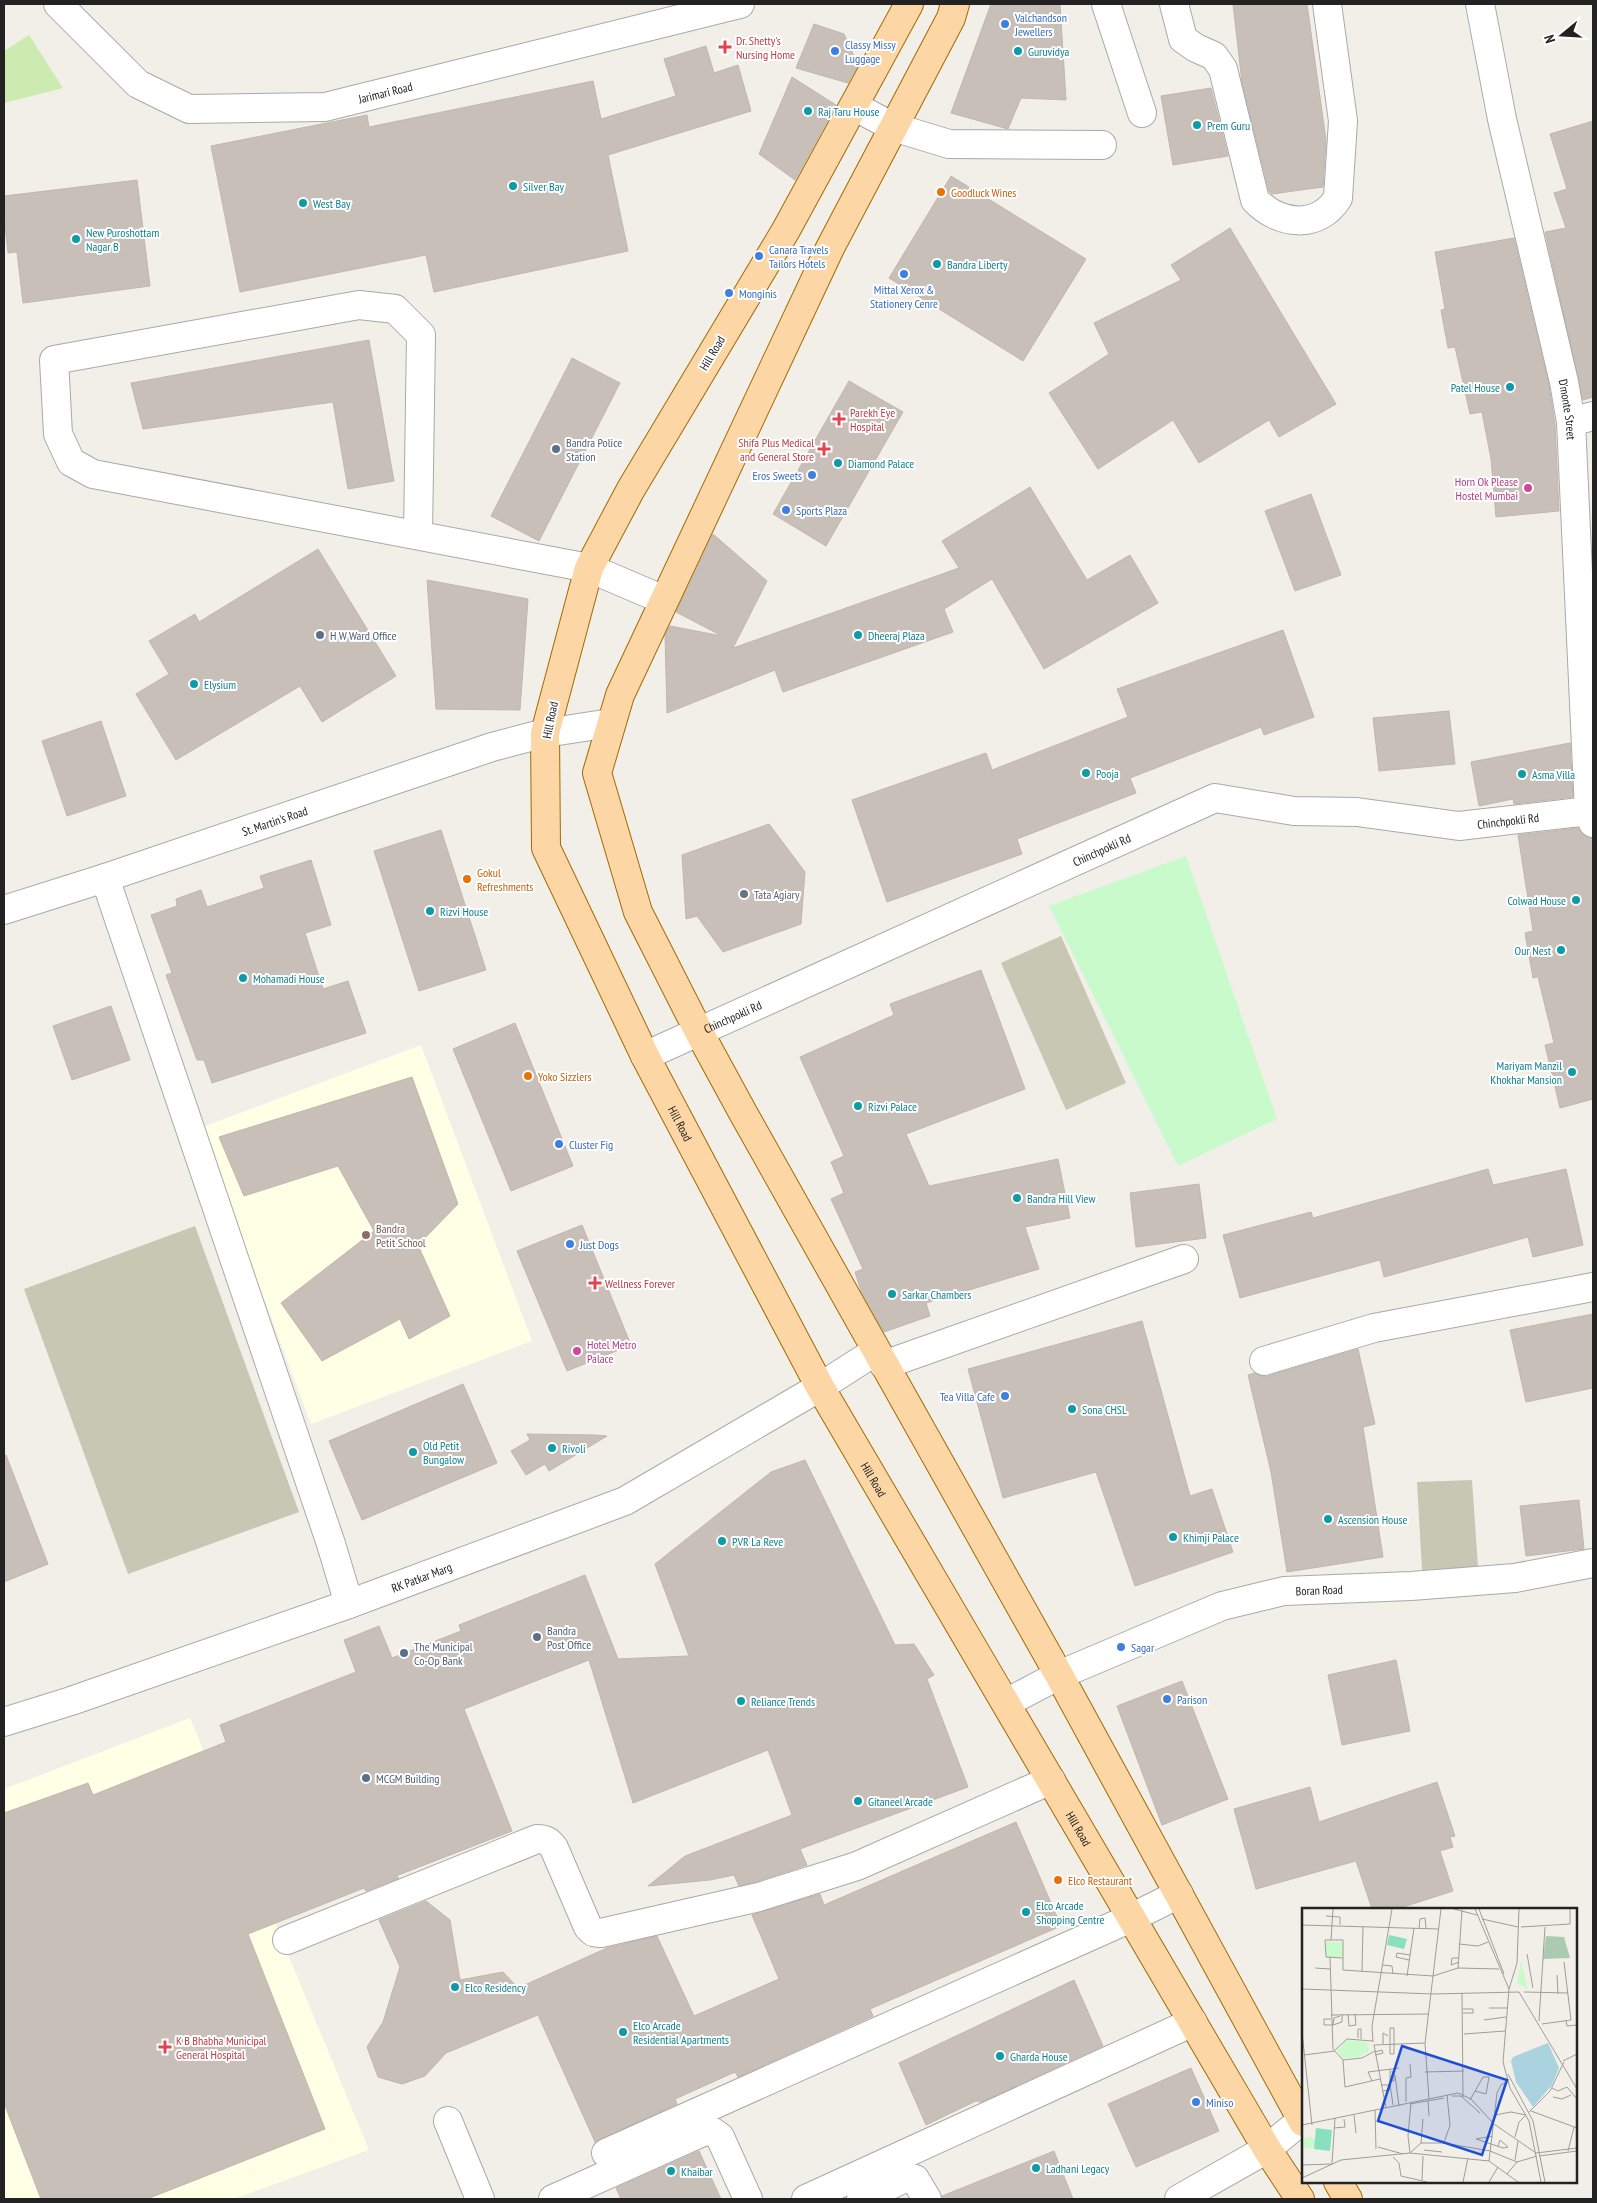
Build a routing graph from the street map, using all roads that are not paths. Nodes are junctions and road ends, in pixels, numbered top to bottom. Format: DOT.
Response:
graph roads {
  1 [pos="58,4"];
  2 [pos="740,4"];
  3 [pos="909,4"];
  4 [pos="955,4"];
  5 [pos="1106,4"];
  6 [pos="1174,4"];
  7 [pos="1327,4"];
  8 [pos="1480,4"];
  9 [pos="854,106"];
  10 [pos="1142,113"];
  11 [pos="893,127"];
  12 [pos="1102,145"];
  13 [pos="1582,419"];
  14 [pos="418,535"];
  15 [pos="589,568"];
  16 [pos="664,600"];
  17 [pos="611,723"];
  18 [pos="545,733"];
  19 [pos="1591,817"];
  20 [pos="106,878"];
  21 [pos="4,910"];
  22 [pos="699,1032"];
  23 [pos="645,1056"];
  24 [pos="1184,1259"];
  25 [pos="1593,1287"];
  26 [pos="880,1358"];
  27 [pos="1264,1361"];
  28 [pos="820,1386"];
  29 [pos="1593,1563"];
  30 [pos="349,1604"];
  31 [pos="1060,1675"];
  32 [pos="1006,1703"];
  33 [pos="4,1722"];
  34 [pos="1051,1780"];
  35 [pos="1179,1894"];
  36 [pos="1131,1918"];
  37 [pos="287,1940"];
  38 [pos="1193,2022"];
  39 [pos="448,2121"];
  40 [pos="1302,2121"];
  41 [pos="1267,2149"];
  42 [pos="606,2153"];
  43 [pos="1339,2183"];
  44 [pos="480,2199"];
  45 [pos="553,2199"];
  46 [pos="748,2199"];
  47 [pos="806,2199"];
  48 [pos="862,2199"];
  49 [pos="927,2199"];
  50 [pos="1179,2199"];
  51 [pos="1300,2199"];
  52 [pos="1348,2199"];
  1 -- 2 [label="street, Jarimari Road"];
  3 -- 9 [label="main road, Hill Road"];
  4 -- 11 [label="main road"];
  5 -- 10 [label="street"];
  6 -- 7 [label="street"];
  8 -- 13 [label="street, D'monte Street"];
  9 -- 11 [label="street"];
  9 -- 15 [label="main road, Hill Road"];
  11 -- 12 [label="street"];
  11 -- 16 [label="main road"];
  13 -- 19 [label="street, D'monte Street"];
  14 -- 14 [label="street"];
  14 -- 15 [label="street"];
  15 -- 16 [label="street"];
  15 -- 18 [label="main road, Hill Road"];
  16 -- 17 [label="main road"];
  17 -- 18 [label="street, St. Martin's Road"];
  17 -- 22 [label="main road"];
  18 -- 20 [label="street, St. Martin's Road"];
  18 -- 23 [label="main road, Hill Road"];
  19 -- 22 [label="street, Chinchpokli Rd"];
  20 -- 21 [label="street, St. Martin's Road"];
  20 -- 30 [label="street"];
  22 -- 23 [label="street, Chinchpokli Rd"];
  22 -- 26 [label="main road"];
  23 -- 28 [label="main road, Hill Road"];
  24 -- 26 [label="street, RK Patkar Marg"];
  25 -- 27 [label="street"];
  26 -- 28 [label="street, RK Patkar Marg"];
  26 -- 31 [label="main road"];
  28 -- 30 [label="street, RK Patkar Marg"];
  28 -- 32 [label="main road, Hill Road"];
  29 -- 31 [label="street, Boran Road"];
  30 -- 33 [label="street, RK Patkar Marg"];
  31 -- 32 [label="street, Boran Road"];
  31 -- 35 [label="main road"];
  32 -- 34 [label="main road, Hill Road"];
  34 -- 36 [label="main road, Hill Road"];
  34 -- 37 [label="street"];
  35 -- 36 [label="street"];
  35 -- 40 [label="main road"];
  36 -- 38 [label="main road, Hill Road"];
  36 -- 42 [label="street"];
  38 -- 41 [label="main road, Hill Road"];
  38 -- 47 [label="street"];
  39 -- 44 [label="street"];
  40 -- 41 [label="street"];
  41 -- 50 [label="street"];
  41 -- 51 [label="main road, Hill Road"];
  43 -- 52 [label="main road"];
  45 -- 46 [label="street"];
  48 -- 49 [label="street"];
}
